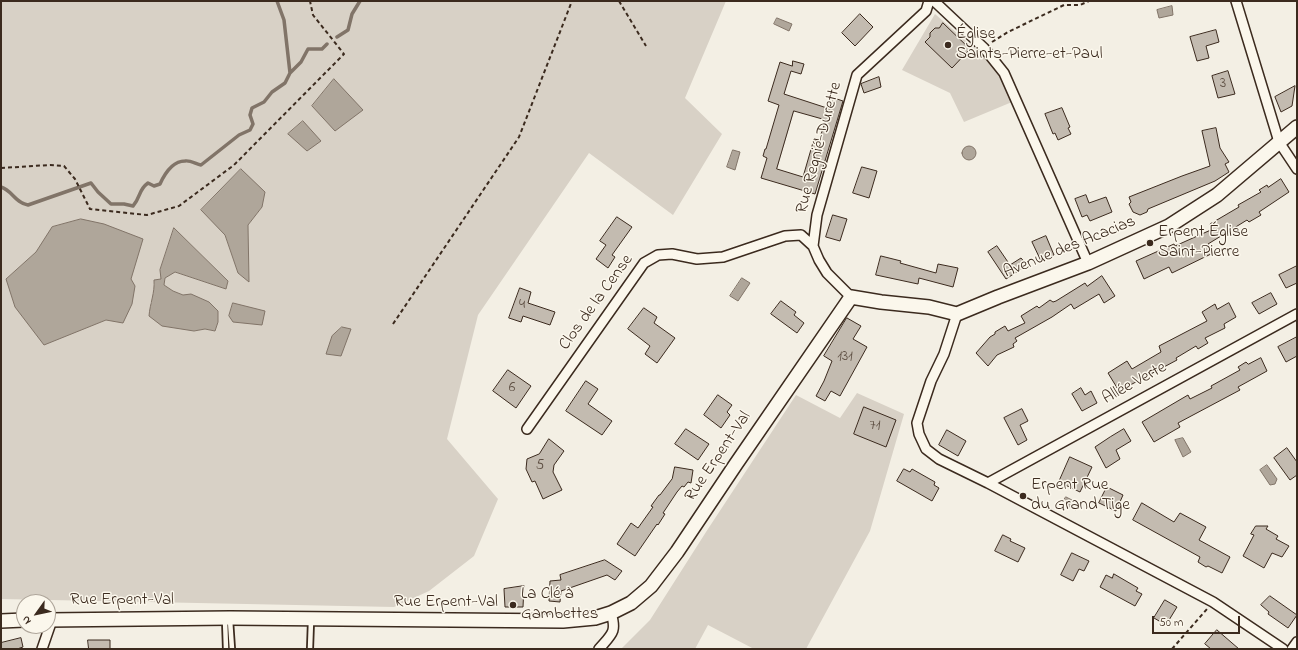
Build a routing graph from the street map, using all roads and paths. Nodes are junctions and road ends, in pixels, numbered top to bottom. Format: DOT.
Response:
graph roads {
  1 [pos="310,1"];
  2 [pos="572,1"];
  3 [pos="619,1"];
  4 [pos="929,1"];
  5 [pos="934,1"];
  6 [pos="1089,1"];
  7 [pos="1236,1"];
  8 [pos="646,46"];
  9 [pos="984,48"];
  10 [pos="1297,127"];
  11 [pos="1279,142"];
  12 [pos="1,168"];
  13 [pos="1297,169"];
  14 [pos="813,246"];
  15 [pos="1088,263"];
  16 [pos="851,297"];
  17 [pos="957,314"];
  18 [pos="1297,314"];
  19 [pos="393,324"];
  20 [pos="527,429"];
  21 [pos="988,483"];
  22 [pos="1213,602"];
  23 [pos="611,613"];
  24 [pos="227,618"];
  25 [pos="311,619"];
  26 [pos="16,620"];
  27 [pos="56,620"];
  28 [pos="1,621"];
  29 [pos="46,634"];
  30 [pos="1297,642"];
  31 [pos="42,649"];
  32 [pos="226,649"];
  33 [pos="232,649"];
  34 [pos="310,649"];
  35 [pos="600,649"];
  36 [pos="1172,649"];
  37 [pos="1283,649"];
  38 [pos="1292,649"];
  1 -- 12 [label="path"];
  2 -- 19 [label="path"];
  3 -- 8 [label="path"];
  4 -- 14 [label="street, Rue Regnié-Durette"];
  5 -- 9 [label="street"];
  6 -- 9 [label="path"];
  7 -- 11 [label="street"];
  9 -- 15 [label="street"];
  10 -- 11 [label="street, Avenue des Acacias"];
  11 -- 13 [label="street"];
  11 -- 15 [label="street, Avenue des Acacias"];
  14 -- 16 [label="street"];
  14 -- 20 [label="street, Clos de la Cense"];
  15 -- 17 [label="street, Avenue des Acacias"];
  16 -- 17 [label="street"];
  16 -- 23 [label="street, Rue Erpent-Val"];
  17 -- 21 [label="street"];
  18 -- 21 [label="street, Allée Verte"];
  21 -- 22 [label="street"];
  22 -- 36 [label="path"];
  22 -- 37 [label="street"];
  23 -- 25 [label="street, Rue Erpent-Val"];
  23 -- 35 [label="street"];
  24 -- 25 [label="street, Rue Erpent-Val"];
  24 -- 27 [label="street, Rue Erpent-Val"];
  24 -- 32 [label="lane"];
  24 -- 33 [label="lane"];
  25 -- 34 [label="lane"];
  26 -- 28 [label="street"];
  29 -- 31 [label="street"];
  30 -- 38 [label="street"];
}
